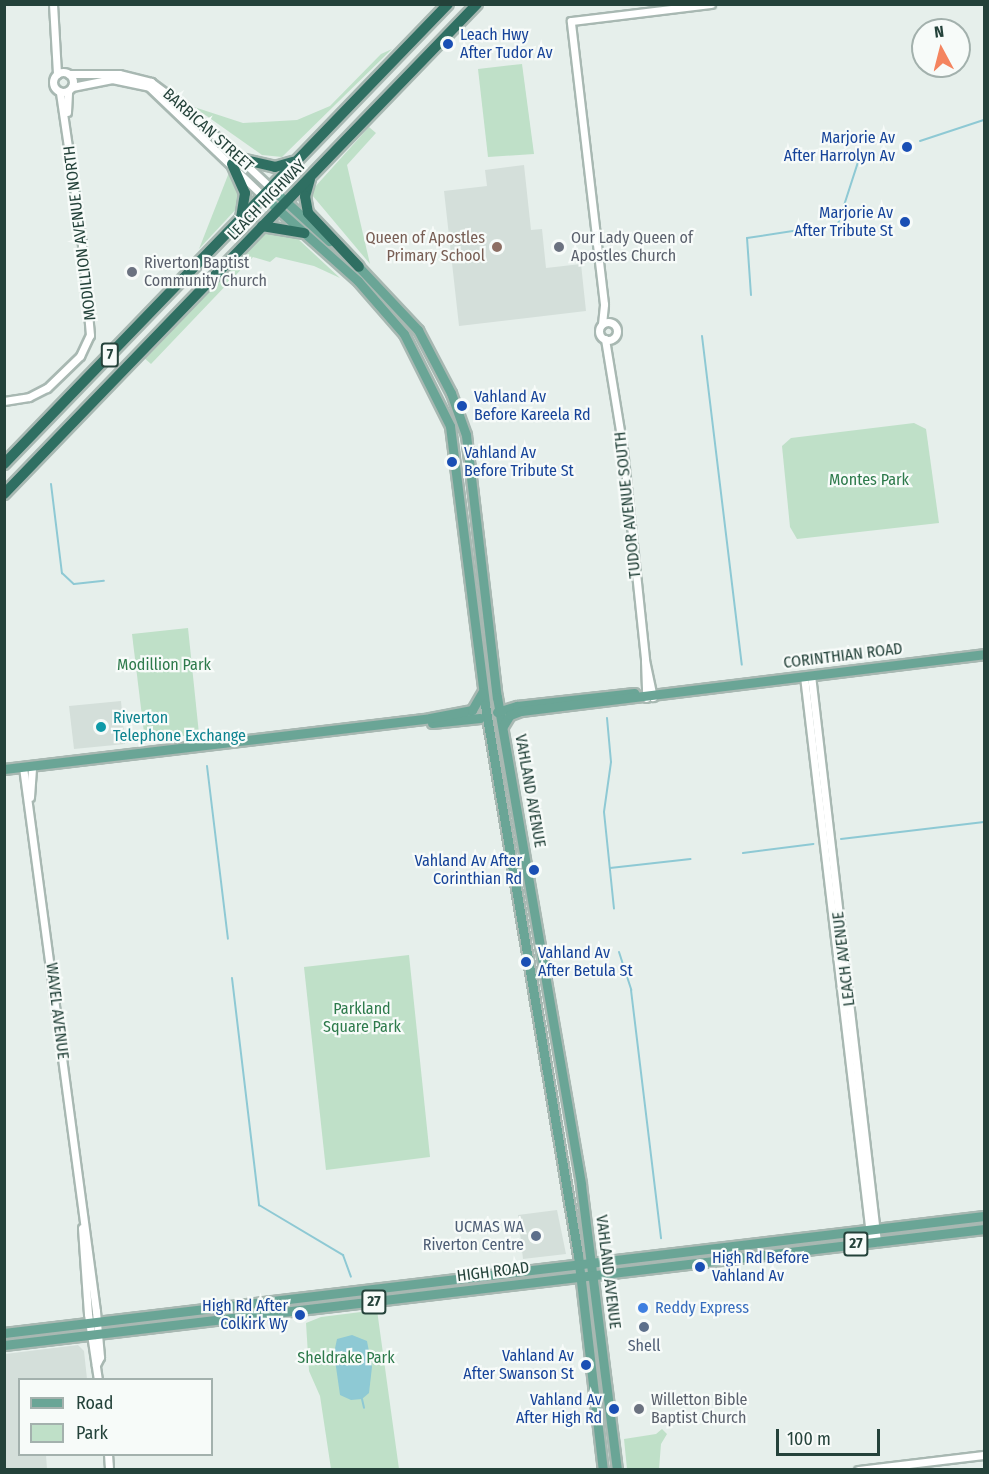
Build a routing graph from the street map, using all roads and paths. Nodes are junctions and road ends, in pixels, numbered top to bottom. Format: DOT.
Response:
graph roads {
  1 [pos="53,4"];
  2 [pos="448,4"];
  3 [pos="477,4"];
  4 [pos="711,4"];
  5 [pos="58,49"];
  6 [pos="68,73"];
  7 [pos="57,74"];
  8 [pos="67,90"];
  9 [pos="297,161"];
  10 [pos="237,162"];
  11 [pos="312,176"];
  12 [pos="267,192"];
  13 [pos="282,206"];
  14 [pos="241,218"];
  15 [pos="262,226"];
  16 [pos="304,233"];
  17 [pos="359,267"];
  18 [pos="605,309"];
  19 [pos="611,323"];
  20 [pos="602,324"];
  21 [pos="609,339"];
  22 [pos="4,401"];
  23 [pos="4,464"];
  24 [pos="4,494"];
  25 [pos="486,591"];
  26 [pos="479,649"];
  27 [pos="984,654"];
  28 [pos="807,675"];
  29 [pos="483,688"];
  30 [pos="497,694"];
  31 [pos="649,694"];
  32 [pos="513,706"];
  33 [pos="500,710"];
  34 [pos="484,715"];
  35 [pos="503,726"];
  36 [pos="346,730"];
  37 [pos="492,734"];
  38 [pos="4,769"];
  39 [pos="28,769"];
  40 [pos="4,775"];
  41 [pos="531,879"];
  42 [pos="518,881"];
  43 [pos="984,1216"];
  44 [pos="984,1229"];
  45 [pos="873,1230"];
  46 [pos="874,1242"];
  47 [pos="592,1263"];
  48 [pos="579,1264"];
  49 [pos="594,1275"];
  50 [pos="580,1277"];
  51 [pos="93,1322"];
  52 [pos="4,1333"];
  53 [pos="94,1335"];
  54 [pos="4,1345"];
  55 [pos="98,1378"];
  56 [pos="984,1455"];
  57 [pos="617,1468"];
  58 [pos="603,1470"];
  59 [pos="858,1470"];
  1 -- 5 [label="street"];
  2 -- 9 [label="highway, LEACH HIGHWAY / 7"];
  3 -- 11 [label="highway, LEACH HIGHWAY / 7"];
  4 -- 18 [label="street, TUDOR AVENUE SOUTH"];
  5 -- 6 [label="street"];
  5 -- 7 [label="street"];
  6 -- 7 [label="street, BARBICAN STREET"];
  6 -- 8 [label="street"];
  6 -- 10 [label="street, BARBICAN STREET"];
  7 -- 8 [label="street"];
  8 -- 10 [label="street, BARBICAN STREET"];
  8 -- 22 [label="street, MODILLION AVENUE NORTH"];
  9 -- 10 [label="highway"];
  9 -- 12 [label="highway, LEACH HIGHWAY / 7"];
  10 -- 12 [label="street, BARBICAN STREET"];
  10 -- 12 [label="street, BARBICAN STREET"];
  10 -- 14 [label="highway"];
  11 -- 13 [label="highway, LEACH HIGHWAY / 7"];
  11 -- 17 [label="highway"];
  12 -- 13 [label="main road, VAHLAND AVENUE"];
  12 -- 14 [label="highway, LEACH HIGHWAY / 7"];
  13 -- 15 [label="highway, LEACH HIGHWAY / 7"];
  13 -- 16 [label="main road, VAHLAND AVENUE"];
  13 -- 17 [label="main road, VAHLAND AVENUE"];
  14 -- 23 [label="highway, LEACH HIGHWAY / 7"];
  15 -- 16 [label="highway"];
  15 -- 24 [label="highway, LEACH HIGHWAY / 7"];
  16 -- 26 [label="main road, VAHLAND AVENUE"];
  17 -- 25 [label="main road, VAHLAND AVENUE"];
  18 -- 19 [label="street, TUDOR AVENUE SOUTH"];
  18 -- 20 [label="street, TUDOR AVENUE SOUTH"];
  19 -- 20 [label="street"];
  19 -- 21 [label="street, TUDOR AVENUE SOUTH"];
  20 -- 21 [label="street, TUDOR AVENUE SOUTH"];
  21 -- 31 [label="street, TUDOR AVENUE SOUTH"];
  25 -- 26 [label="main road"];
  25 -- 30 [label="main road, VAHLAND AVENUE"];
  26 -- 29 [label="main road, VAHLAND AVENUE"];
  27 -- 28 [label="main road, CORINTHIAN ROAD"];
  28 -- 31 [label="main road, CORINTHIAN ROAD"];
  28 -- 45 [label="street, LEACH AVENUE"];
  29 -- 34 [label="main road, VAHLAND AVENUE"];
  29 -- 36 [label="main road"];
  30 -- 32 [label="main road"];
  30 -- 33 [label="main road, VAHLAND AVENUE"];
  30 -- 34 [label="main road"];
  31 -- 32 [label="main road, CORINTHIAN ROAD"];
  31 -- 35 [label="main road, CORINTHIAN ROAD"];
  32 -- 33 [label="main road, CORINTHIAN ROAD"];
  33 -- 35 [label="main road, VAHLAND AVENUE"];
  33 -- 37 [label="main road"];
  34 -- 36 [label="main road"];
  34 -- 37 [label="main road, VAHLAND AVENUE"];
  35 -- 41 [label="main road, VAHLAND AVENUE"];
  36 -- 39 [label="main road"];
  37 -- 42 [label="main road, VAHLAND AVENUE"];
  38 -- 39 [label="main road"];
  39 -- 40 [label="main road"];
  39 -- 51 [label="street, WAVEL AVENUE"];
  41 -- 42 [label="main road"];
  41 -- 47 [label="main road, VAHLAND AVENUE"];
  42 -- 48 [label="main road, VAHLAND AVENUE"];
  43 -- 45 [label="main road, HIGH ROAD / 27"];
  44 -- 46 [label="main road, HIGH ROAD / 27"];
  45 -- 46 [label="street, LEACH AVENUE"];
  45 -- 47 [label="main road, HIGH ROAD / 27"];
  46 -- 49 [label="main road, HIGH ROAD / 27"];
  47 -- 48 [label="main road, HIGH ROAD / 27"];
  47 -- 49 [label="main road, VAHLAND AVENUE"];
  48 -- 50 [label="main road, VAHLAND AVENUE"];
  48 -- 51 [label="main road, HIGH ROAD / 27"];
  49 -- 50 [label="main road, HIGH ROAD / 27"];
  49 -- 57 [label="main road, VAHLAND AVENUE"];
  50 -- 53 [label="main road, HIGH ROAD / 27"];
  50 -- 58 [label="main road, VAHLAND AVENUE"];
  51 -- 52 [label="main road, HIGH ROAD / 27"];
  51 -- 53 [label="street, WAVEL AVENUE"];
  53 -- 54 [label="main road, HIGH ROAD / 27"];
  53 -- 55 [label="street, WAVEL AVENUE"];
  56 -- 59 [label="street"];
}
